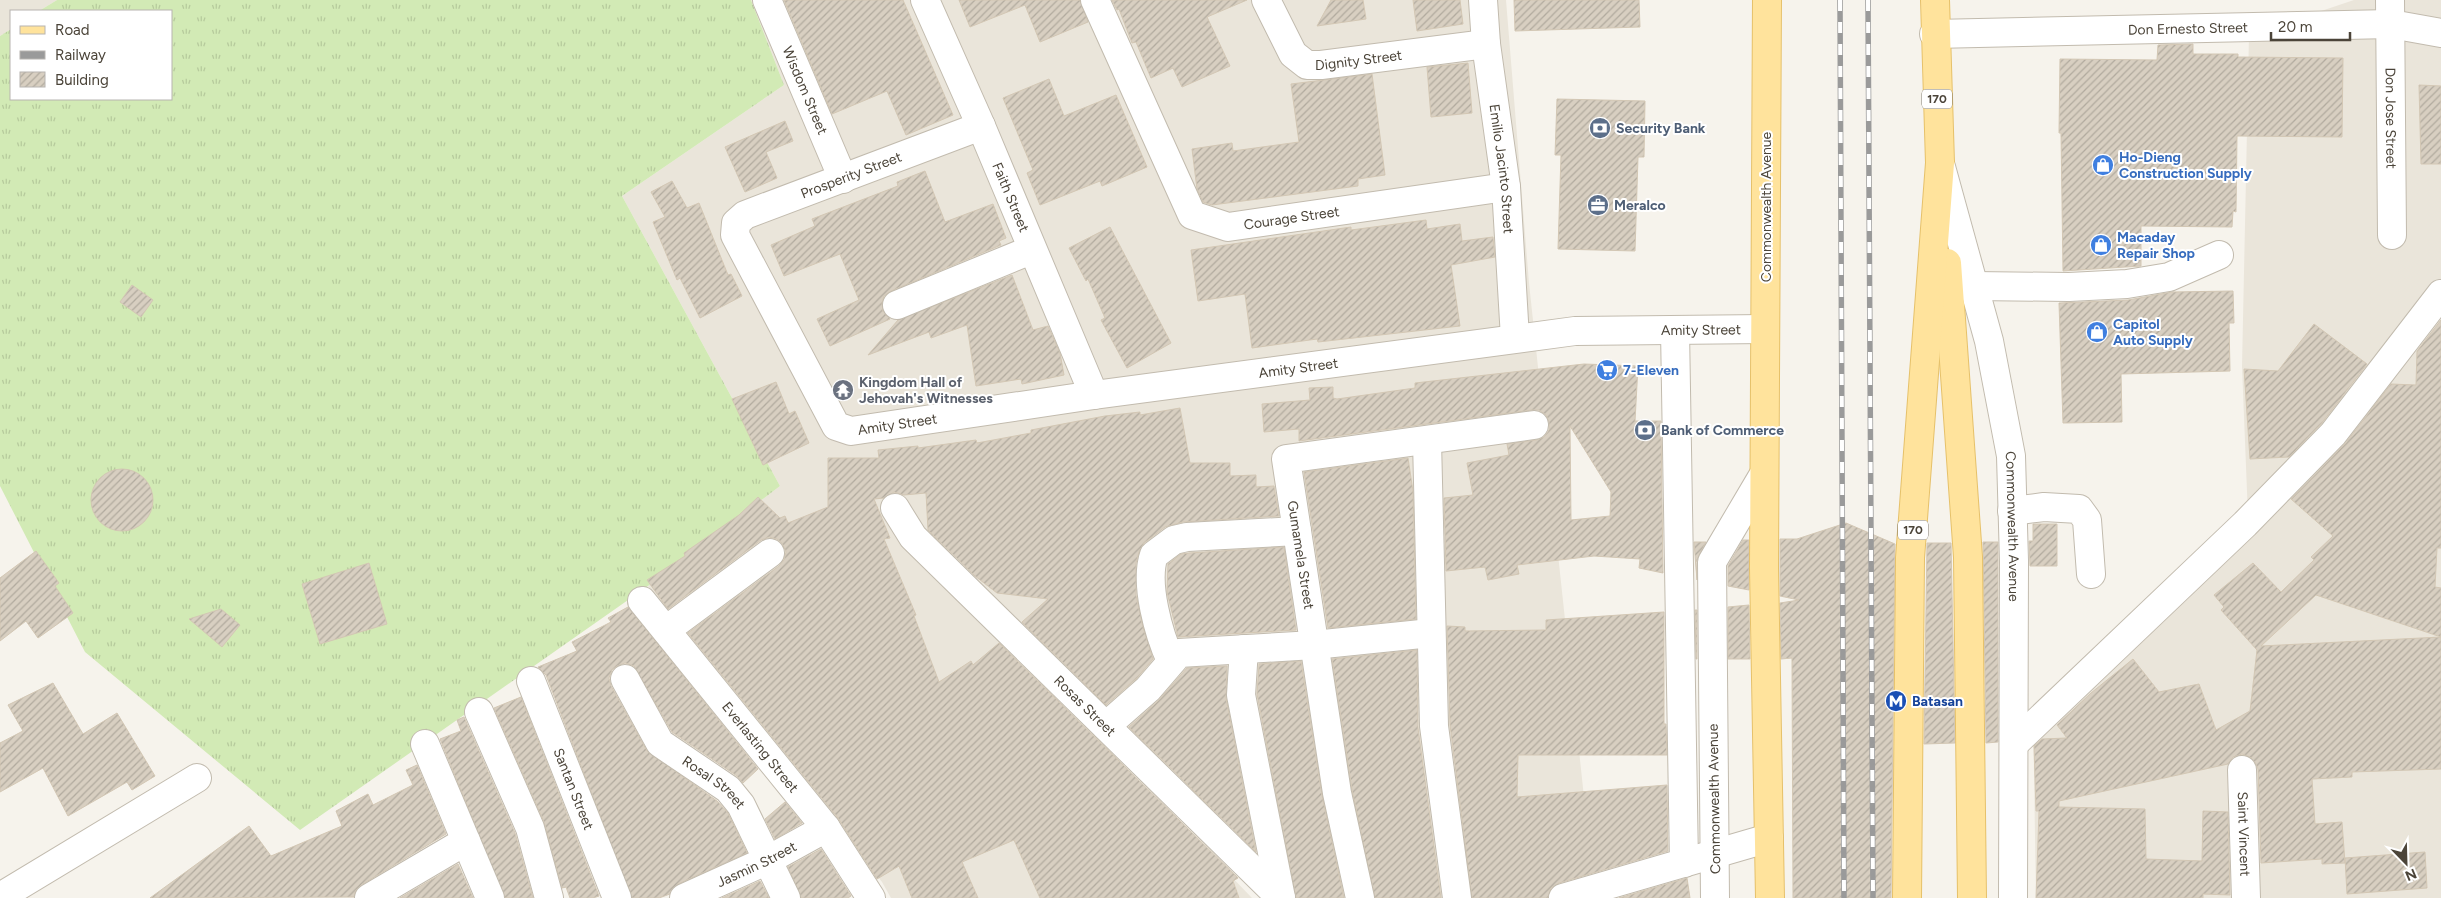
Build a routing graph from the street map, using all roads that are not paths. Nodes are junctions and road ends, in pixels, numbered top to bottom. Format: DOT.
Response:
graph roads {
  1 [pos="767,0"];
  2 [pos="924,0"];
  3 [pos="1095,0"];
  4 [pos="1266,0"];
  5 [pos="1483,0"];
  6 [pos="1767,0"];
  7 [pos="1935,0"];
  8 [pos="2391,12"];
  9 [pos="2441,33"];
  10 [pos="1934,34"];
  11 [pos="1486,44"];
  12 [pos="981,126"];
  13 [pos="1940,163"];
  14 [pos="843,179"];
  15 [pos="1506,187"];
  16 [pos="2392,235"];
  17 [pos="1031,250"];
  18 [pos="2219,255"];
  19 [pos="1974,286"];
  20 [pos="2441,294"];
  21 [pos="897,305"];
  22 [pos="1765,329"];
  23 [pos="1675,330"];
  24 [pos="1515,338"];
  25 [pos="1094,395"];
  26 [pos="1534,425"];
  27 [pos="836,426"];
  28 [pos="1427,441"];
  29 [pos="1764,474"];
  30 [pos="895,508"];
  31 [pos="2012,511"];
  32 [pos="1297,531"];
  33 [pos="770,552"];
  34 [pos="2092,574"];
  35 [pos="642,601"];
  36 [pos="666,630"];
  37 [pos="1431,633"];
  38 [pos="1314,645"];
  39 [pos="1244,649"];
  40 [pos="1171,661"];
  41 [pos="1712,664"];
  42 [pos="1681,665"];
  43 [pos="626,679"];
  44 [pos="531,681"];
  45 [pos="478,712"];
  46 [pos="1106,726"];
  47 [pos="2015,742"];
  48 [pos="425,744"];
  49 [pos="2242,770"];
  50 [pos="197,778"];
  51 [pos="826,828"];
  52 [pos="1769,838"];
  53 [pos="466,841"];
  54 [pos="1714,854"];
  55 [pos="768,860"];
  56 [pos="1684,863"];
  57 [pos="4,887"];
  58 [pos="369,898"];
  59 [pos="490,898"];
  60 [pos="550,898"];
  61 [pos="617,898"];
  62 [pos="684,898"];
  63 [pos="786,898"];
  64 [pos="871,898"];
  65 [pos="1281,898"];
  66 [pos="1360,898"];
  67 [pos="1457,898"];
  68 [pos="1563,898"];
  69 [pos="1715,898"];
  70 [pos="1770,898"];
  71 [pos="1907,898"];
  72 [pos="1972,898"];
  73 [pos="2013,898"];
  74 [pos="2246,898"];
  1 -- 14 [label="street, Wisdom Street"];
  2 -- 12 [label="street, Faith Street"];
  3 -- 15 [label="street, Courage Street"];
  4 -- 11 [label="street, Dignity Street"];
  5 -- 11 [label="street, Emilio Jacinto Street"];
  6 -- 22 [label="main road, Commonwealth Avenue"];
  7 -- 10 [label="main road, Commonwealth Avenue / 170"];
  8 -- 9 [label="street, Don Ernesto Street"];
  8 -- 10 [label="street, Don Ernesto Street"];
  8 -- 16 [label="street, Don Jose Street"];
  10 -- 13 [label="main road, Commonwealth Avenue / 170"];
  11 -- 15 [label="street, Emilio Jacinto Street"];
  12 -- 14 [label="street, Prosperity Street"];
  12 -- 17 [label="street, Faith Street"];
  13 -- 19 [label="street, Commonwealth Avenue / 170"];
  13 -- 71 [label="main road, Commonwealth Avenue / 170"];
  13 -- 72 [label="main road"];
  14 -- 27 [label="street, Prosperity Street"];
  15 -- 24 [label="street, Emilio Jacinto Street"];
  17 -- 21 [label="street"];
  17 -- 25 [label="street, Faith Street"];
  18 -- 19 [label="street"];
  19 -- 31 [label="street, Commonwealth Avenue / 170"];
  20 -- 47 [label="street"];
  22 -- 23 [label="street, Amity Street"];
  22 -- 29 [label="main road, Commonwealth Avenue"];
  23 -- 24 [label="street, Amity Street"];
  23 -- 42 [label="street"];
  24 -- 25 [label="street, Amity Street"];
  25 -- 27 [label="street, Amity Street"];
  26 -- 28 [label="street, Gumamela Street"];
  28 -- 32 [label="street, Gumamela Street"];
  28 -- 37 [label="street"];
  29 -- 41 [label="street, Commonwealth Avenue"];
  29 -- 52 [label="main road, Commonwealth Avenue"];
  30 -- 46 [label="street, Rosas Street"];
  31 -- 34 [label="street"];
  31 -- 47 [label="street, Commonwealth Avenue / 170"];
  32 -- 38 [label="street, Gumamela Street"];
  32 -- 40 [label="street"];
  33 -- 36 [label="street"];
  35 -- 36 [label="street, Everlasting Street"];
  36 -- 51 [label="street, Everlasting Street"];
  37 -- 38 [label="street"];
  37 -- 67 [label="street"];
  38 -- 39 [label="street"];
  38 -- 66 [label="street, Gumamela Street"];
  39 -- 40 [label="street"];
  39 -- 65 [label="street"];
  40 -- 46 [label="street"];
  41 -- 42 [label="street"];
  41 -- 54 [label="street, Commonwealth Avenue"];
  42 -- 56 [label="street"];
  43 -- 55 [label="street, Rosal Street"];
  44 -- 61 [label="street, Santan Street"];
  45 -- 60 [label="street"];
  46 -- 65 [label="street, Rosas Street"];
  47 -- 73 [label="street, Commonwealth Avenue / 170"];
  48 -- 53 [label="street"];
  49 -- 74 [label="street, Saint Vincent"];
  50 -- 57 [label="street"];
  51 -- 55 [label="street, Jasmin Street"];
  51 -- 64 [label="street, Everlasting Street"];
  52 -- 54 [label="street"];
  52 -- 70 [label="main road, Commonwealth Avenue"];
  53 -- 58 [label="street"];
  53 -- 59 [label="street"];
  54 -- 56 [label="street"];
  54 -- 69 [label="street, Commonwealth Avenue"];
  55 -- 62 [label="street, Jasmin Street"];
  55 -- 63 [label="street, Rosal Street"];
  56 -- 68 [label="street"];
}
